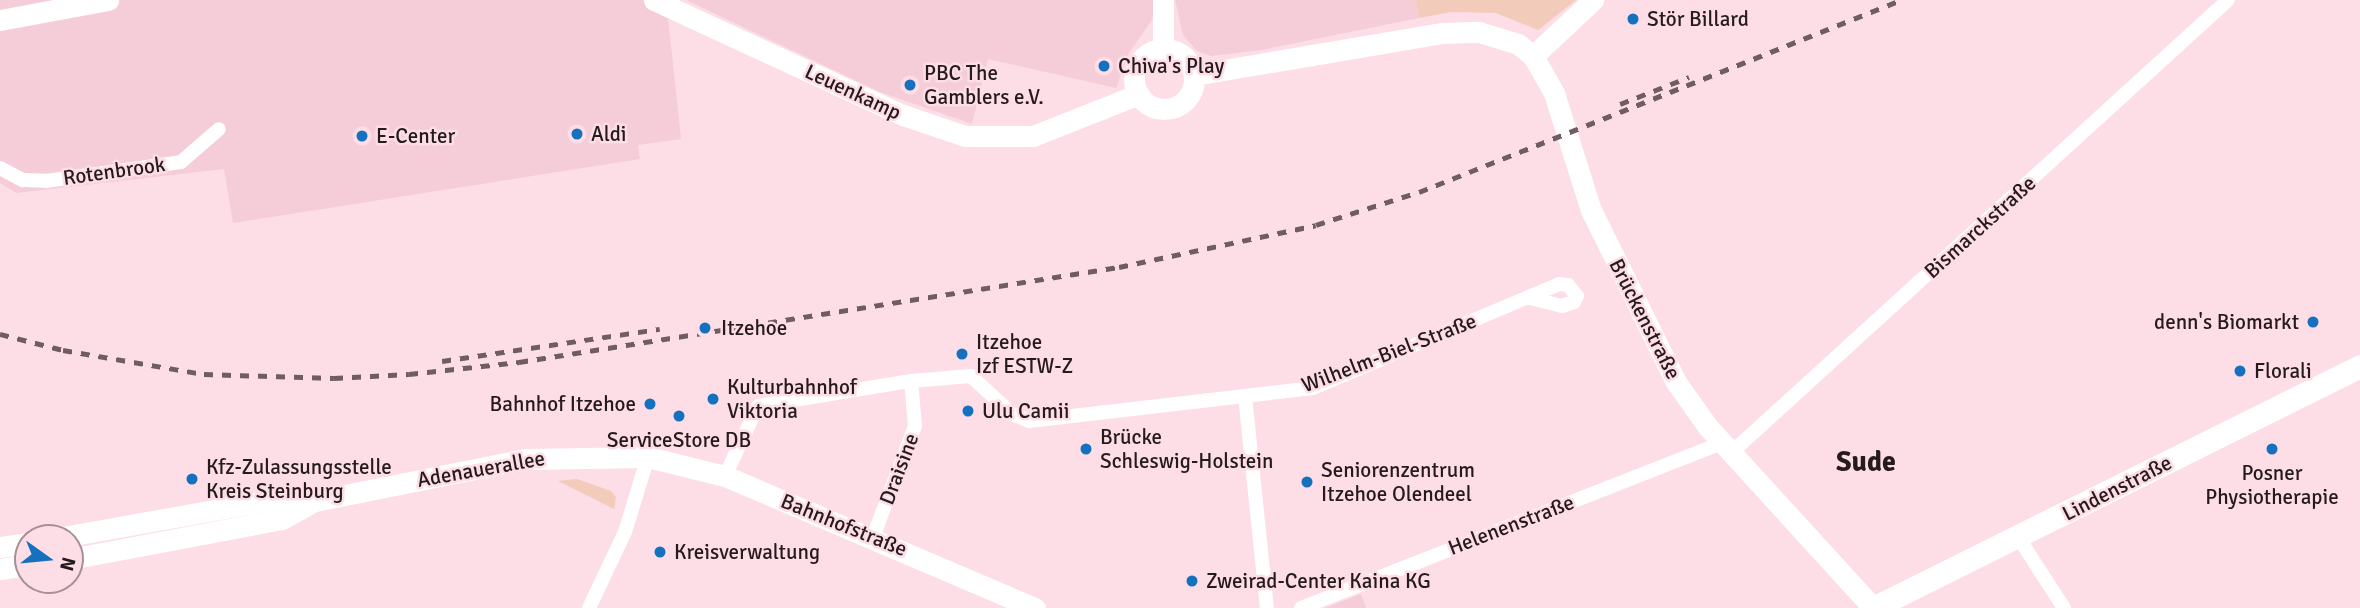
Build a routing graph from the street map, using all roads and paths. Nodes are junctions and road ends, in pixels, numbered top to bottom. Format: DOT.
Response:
graph roads {
  1 [pos="108,0"];
  2 [pos="654,0"];
  3 [pos="1163,0"];
  4 [pos="1593,0"];
  5 [pos="2228,0"];
  6 [pos="0,20"];
  7 [pos="1163,48"];
  8 [pos="1533,56"];
  9 [pos="1194,75"];
  10 [pos="1139,94"];
  11 [pos="219,129"];
  12 [pos="0,168"];
  13 [pos="1530,298"];
  14 [pos="2360,366"];
  15 [pos="911,381"];
  16 [pos="1245,396"];
  17 [pos="1727,448"];
  18 [pos="648,457"];
  19 [pos="725,477"];
  20 [pos="315,501"];
  21 [pos="84,533"];
  22 [pos="873,537"];
  23 [pos="2018,537"];
  24 [pos="84,556"];
  25 [pos="589,608"];
  26 [pos="1035,608"];
  27 [pos="1267,608"];
  28 [pos="1301,608"];
  29 [pos="1873,608"];
  30 [pos="2063,608"];
  1 -- 6 [label="street"];
  2 -- 10 [label="street, Leuenkamp"];
  3 -- 7 [label="street"];
  4 -- 8 [label="street"];
  5 -- 17 [label="street, Bismarckstraße"];
  7 -- 9 [label="street"];
  7 -- 10 [label="street"];
  8 -- 9 [label="street"];
  8 -- 17 [label="street, Brückenstraße"];
  9 -- 10 [label="street"];
  11 -- 12 [label="street, Rotenbrook"];
  13 -- 16 [label="street, Wilhelm-Biel-Straße"];
  14 -- 23 [label="main road, Lindenstraße"];
  15 -- 16 [label="street, Wilhelm-Biel-Straße"];
  15 -- 19 [label="street"];
  15 -- 22 [label="street, Draisine"];
  16 -- 27 [label="street"];
  17 -- 28 [label="street, Helenenstraße"];
  17 -- 29 [label="street, Brückenstraße"];
  18 -- 19 [label="street, Bahnhofstraße"];
  18 -- 20 [label="street, Adenauerallee"];
  18 -- 25 [label="street"];
  19 -- 22 [label="street, Bahnhofstraße"];
  20 -- 21 [label="street, Adenauerallee"];
  20 -- 24 [label="street, Adenauerallee"];
  22 -- 26 [label="street, Bahnhofstraße"];
  23 -- 29 [label="main road, Lindenstraße"];
  23 -- 30 [label="street"];
}
